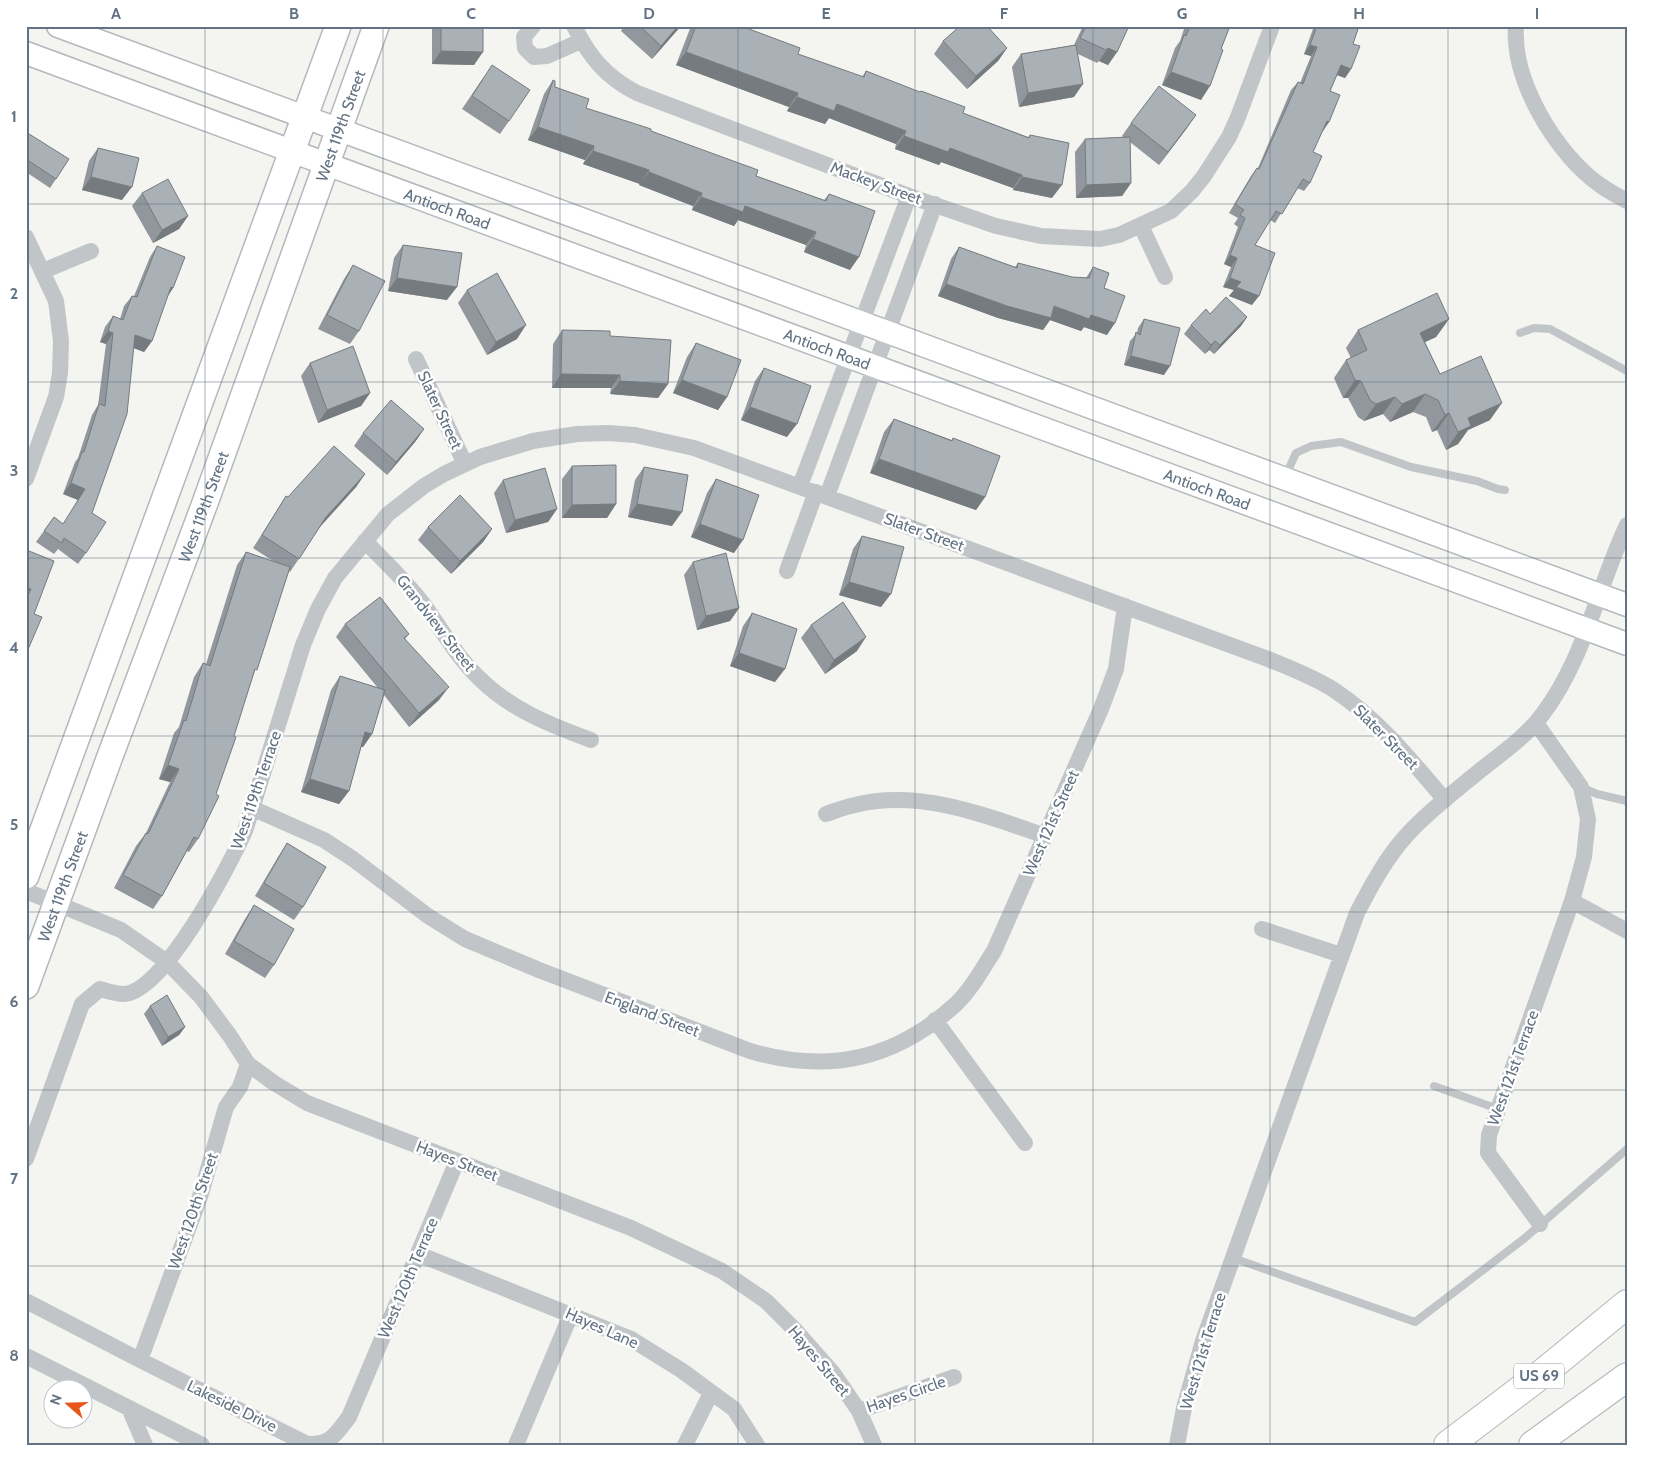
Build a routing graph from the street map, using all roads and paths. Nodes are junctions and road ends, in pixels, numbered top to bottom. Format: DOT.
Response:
graph roads {
  1 [pos="58,26"];
  2 [pos="338,26"];
  3 [pos="376,26"];
  4 [pos="533,26"];
  5 [pos="1272,26"];
  6 [pos="1516,26"];
  7 [pos="578,33"];
  8 [pos="26,53"];
  9 [pos="305,118"];
  10 [pos="338,131"];
  11 [pos="292,152"];
  12 [pos="326,165"];
  13 [pos="909,196"];
  14 [pos="1627,201"];
  15 [pos="935,204"];
  16 [pos="1141,226"];
  17 [pos="26,237"];
  18 [pos="91,251"];
  19 [pos="42,271"];
  20 [pos="1165,277"];
  21 [pos="861,324"];
  22 [pos="887,333"];
  23 [pos="1520,333"];
  24 [pos="416,358"];
  25 [pos="848,358"];
  26 [pos="874,367"];
  27 [pos="1627,371"];
  28 [pos="465,464"];
  29 [pos="26,479"];
  30 [pos="1284,479"];
  31 [pos="1505,490"];
  32 [pos="814,491"];
  33 [pos="1627,525"];
  34 [pos="365,541"];
  35 [pos="787,571"];
  36 [pos="1599,595"];
  37 [pos="1627,605"];
  38 [pos="1125,606"];
  39 [pos="1586,630"];
  40 [pos="1627,644"];
  41 [pos="1536,723"];
  42 [pos="591,740"];
  43 [pos="1581,787"];
  44 [pos="1445,800"];
  45 [pos="1627,801"];
  46 [pos="252,808"];
  47 [pos="826,814"];
  48 [pos="1045,836"];
  49 [pos="26,876"];
  50 [pos="26,891"];
  51 [pos="1572,901"];
  52 [pos="56,903"];
  53 [pos="1262,929"];
  54 [pos="1627,931"];
  55 [pos="1341,955"];
  56 [pos="167,962"];
  57 [pos="26,986"];
  58 [pos="935,1020"];
  59 [pos="248,1064"];
  60 [pos="1434,1086"];
  61 [pos="1498,1110"];
  62 [pos="1025,1143"];
  63 [pos="1627,1149"];
  64 [pos="26,1159"];
  65 [pos="457,1161"];
  66 [pos="1540,1224"];
  67 [pos="418,1254"];
  68 [pos="1233,1258"];
  69 [pos="26,1301"];
  70 [pos="1627,1304"];
  71 [pos="571,1314"];
  72 [pos="26,1356"];
  73 [pos="136,1358"];
  74 [pos="954,1377"];
  75 [pos="1627,1377"];
  76 [pos="712,1393"];
  77 [pos="359,1394"];
  78 [pos="129,1408"];
  79 [pos="859,1411"];
  80 [pos="145,1445"];
  81 [pos="202,1445"];
  82 [pos="516,1445"];
  83 [pos="685,1445"];
  84 [pos="758,1445"];
  85 [pos="874,1445"];
  86 [pos="1177,1445"];
  87 [pos="1448,1445"];
  88 [pos="1533,1445"];
  1 -- 9 [label="main road"];
  2 -- 9 [label="main road"];
  3 -- 10 [label="main road, West 119th Street"];
  4 -- 7 [label="street"];
  5 -- 16 [label="street"];
  6 -- 14 [label="street"];
  7 -- 13 [label="street, Mackey Street"];
  8 -- 11 [label="main road, Antioch Road"];
  9 -- 10 [label="main road"];
  9 -- 11 [label="main road"];
  10 -- 12 [label="main road, West 119th Street"];
  10 -- 21 [label="main road"];
  11 -- 12 [label="main road, Antioch Road"];
  11 -- 49 [label="main road"];
  12 -- 25 [label="main road, Antioch Road"];
  12 -- 52 [label="main road, West 119th Street"];
  13 -- 15 [label="street, Mackey Street"];
  13 -- 21 [label="street"];
  15 -- 16 [label="street, Mackey Street"];
  15 -- 22 [label="street"];
  16 -- 20 [label="street"];
  17 -- 19 [label="street"];
  18 -- 19 [label="street"];
  19 -- 29 [label="street"];
  21 -- 22 [label="main road"];
  21 -- 25 [label="street"];
  22 -- 26 [label="street"];
  22 -- 30 [label="main road"];
  23 -- 27 [label="lane"];
  24 -- 28 [label="street, Slater Street"];
  25 -- 26 [label="main road, Antioch Road"];
  25 -- 32 [label="street"];
  26 -- 32 [label="street"];
  26 -- 39 [label="main road, Antioch Road"];
  28 -- 32 [label="street, Slater Street"];
  28 -- 34 [label="street, West 119th Terrace"];
  30 -- 31 [label="lane"];
  30 -- 36 [label="main road"];
  32 -- 35 [label="street"];
  32 -- 38 [label="street, Slater Street"];
  33 -- 36 [label="street, West 121st Terrace"];
  34 -- 42 [label="street, Grandview Street"];
  34 -- 46 [label="street, West 119th Terrace"];
  36 -- 37 [label="main road"];
  36 -- 39 [label="street, West 121st Terrace"];
  38 -- 44 [label="street, Slater Street"];
  38 -- 48 [label="street, West 121st Street"];
  39 -- 40 [label="main road, Antioch Road"];
  39 -- 41 [label="street, West 121st Terrace"];
  41 -- 43 [label="street, West 121st Terrace"];
  41 -- 44 [label="street, West 121st Terrace"];
  43 -- 45 [label="lane"];
  43 -- 51 [label="street, West 121st Terrace"];
  44 -- 55 [label="street, West 121st Terrace"];
  46 -- 56 [label="street, West 119th Terrace"];
  46 -- 58 [label="street, England Street"];
  47 -- 48 [label="street"];
  48 -- 58 [label="street, West 121st Street"];
  50 -- 52 [label="street, Hayes Street"];
  51 -- 54 [label="street"];
  51 -- 61 [label="street, West 121st Terrace"];
  52 -- 56 [label="street, Hayes Street"];
  52 -- 57 [label="main road, West 119th Street"];
  53 -- 55 [label="street"];
  55 -- 68 [label="street, West 121st Terrace"];
  56 -- 59 [label="street, Hayes Street"];
  56 -- 64 [label="street, West 119th Terrace"];
  58 -- 62 [label="street"];
  59 -- 65 [label="street, Hayes Street"];
  59 -- 73 [label="street, West 120th Street"];
  60 -- 61 [label="lane"];
  61 -- 66 [label="street, West 121st Terrace"];
  63 -- 66 [label="lane"];
  65 -- 67 [label="street, West 120th Terrace"];
  65 -- 79 [label="street, Hayes Street"];
  66 -- 68 [label="lane"];
  67 -- 71 [label="street, Hayes Lane"];
  67 -- 77 [label="street, West 120th Terrace"];
  68 -- 86 [label="street, West 121st Terrace"];
  69 -- 73 [label="street, Lakeside Drive"];
  70 -- 87 [label="highway, US 69"];
  71 -- 76 [label="street, Hayes Lane"];
  71 -- 82 [label="street"];
  72 -- 78 [label="street"];
  73 -- 77 [label="street, Lakeside Drive"];
  74 -- 79 [label="street, Hayes Circle"];
  75 -- 88 [label="highway"];
  76 -- 83 [label="street"];
  76 -- 84 [label="street, Hayes Lane"];
  78 -- 80 [label="street"];
  78 -- 81 [label="street"];
  79 -- 85 [label="street, Hayes Street"];
}
